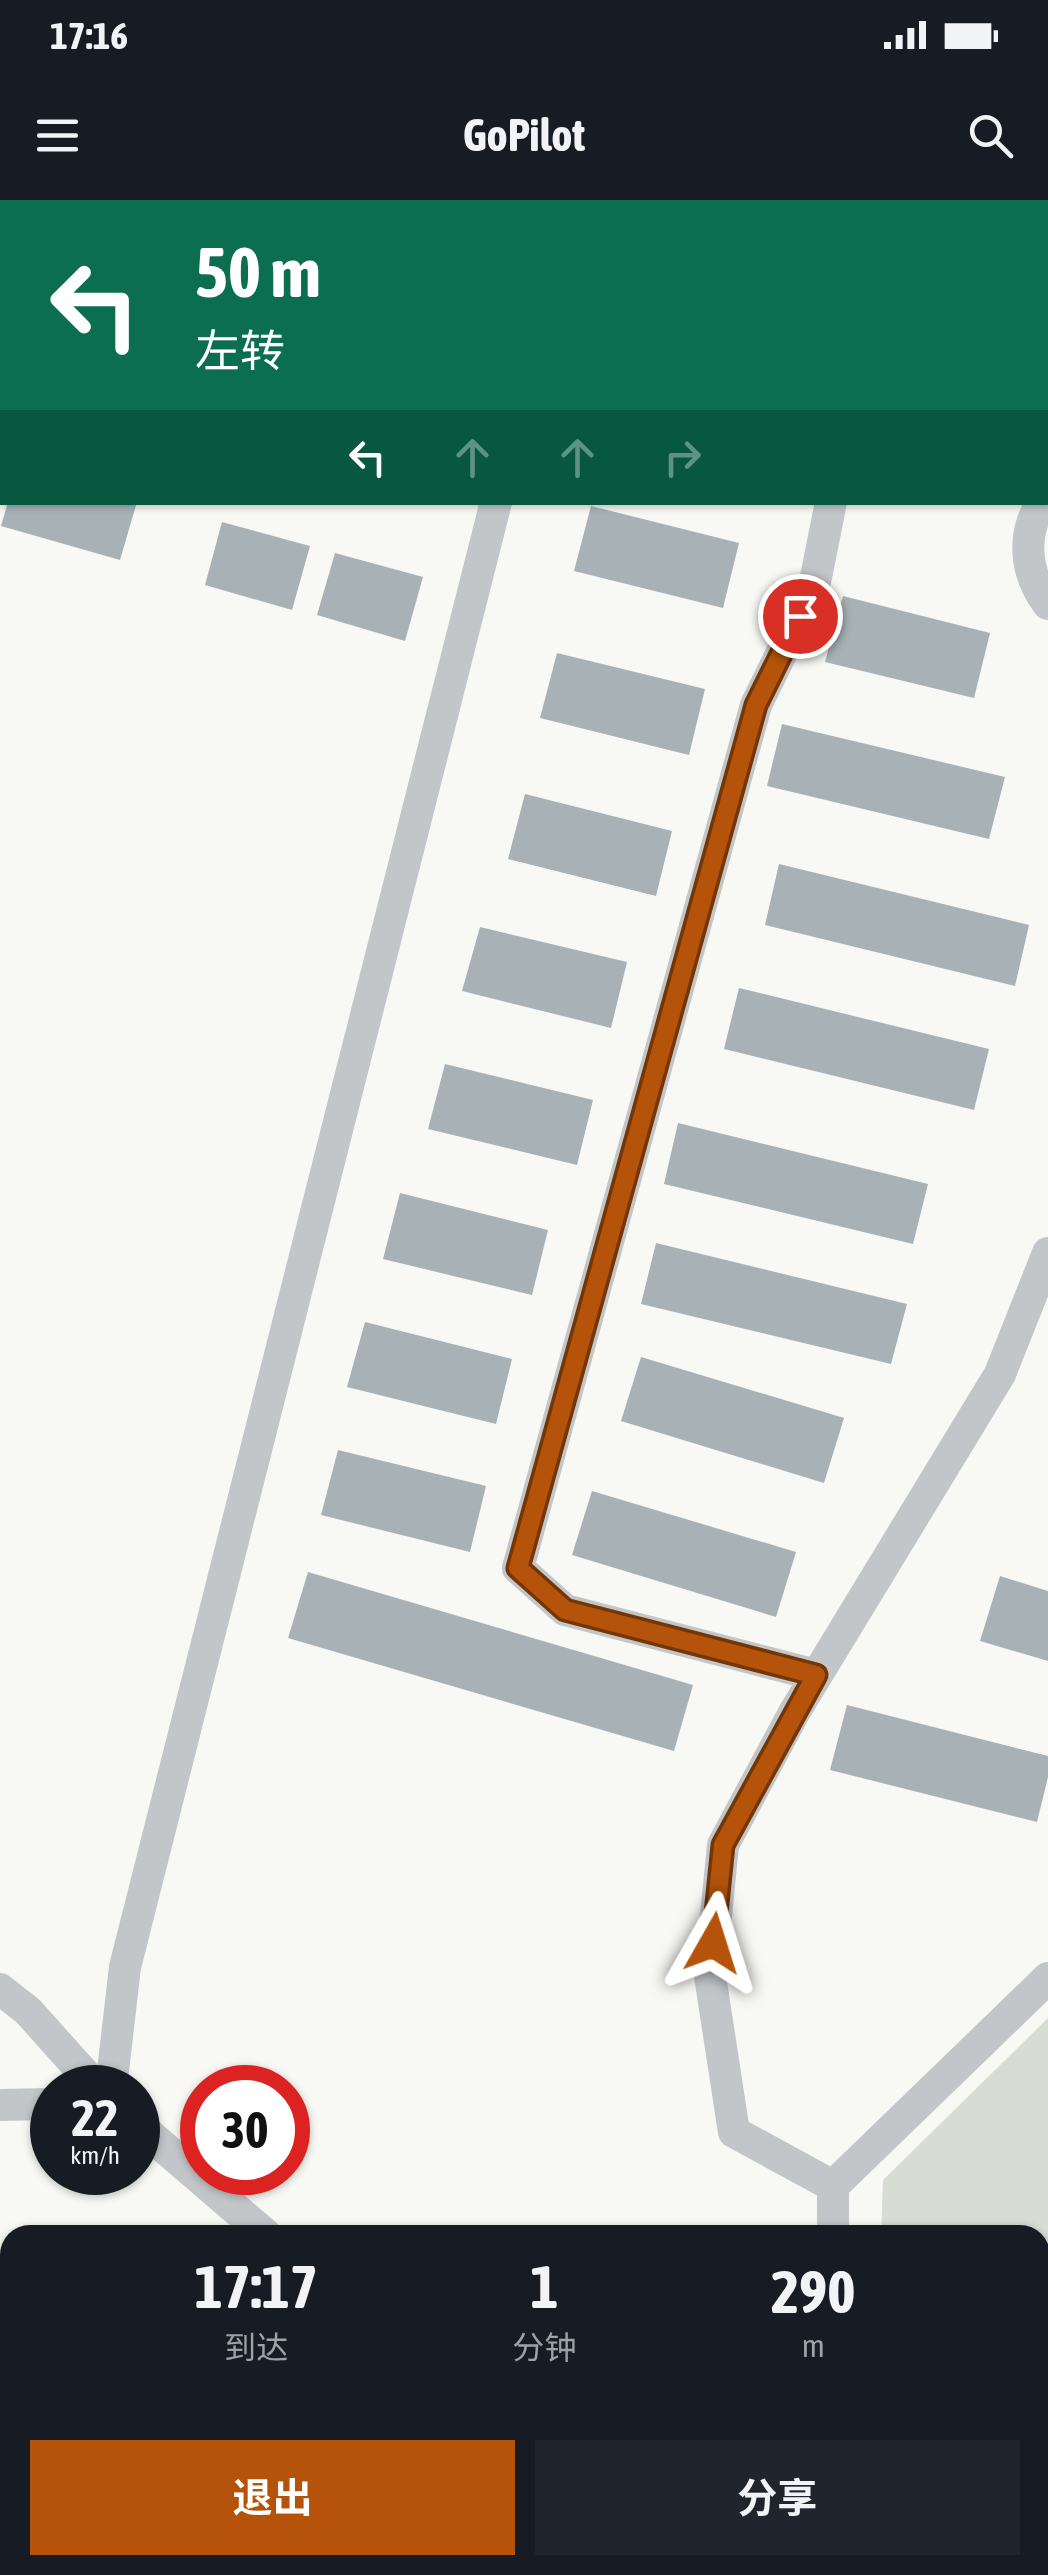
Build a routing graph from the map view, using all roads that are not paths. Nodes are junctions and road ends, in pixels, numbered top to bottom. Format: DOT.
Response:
graph roads {
  1 [pos="495,505"];
  2 [pos="830,505"];
  3 [pos="1041,505"];
  4 [pos="1048,604"];
  5 [pos="1048,1252"];
  6 [pos="816,1675"];
  7 [pos="1048,1978"];
  8 [pos="0,1989"];
  9 [pos="76,2065"];
  10 [pos="113,2065"];
  11 [pos="30,2104"];
  12 [pos="0,2105"];
  13 [pos="160,2144"];
  14 [pos="833,2186"];
  15 [pos="254,2225"];
  16 [pos="834,2225"];
  1 -- 10 [label="street"];
  2 -- 6 [label="street"];
  3 -- 4 [label="street"];
  5 -- 6 [label="street"];
  6 -- 14 [label="street"];
  7 -- 14 [label="street"];
  8 -- 9 [label="street"];
  11 -- 12 [label="street"];
  13 -- 15 [label="street"];
  14 -- 16 [label="street"];
}
